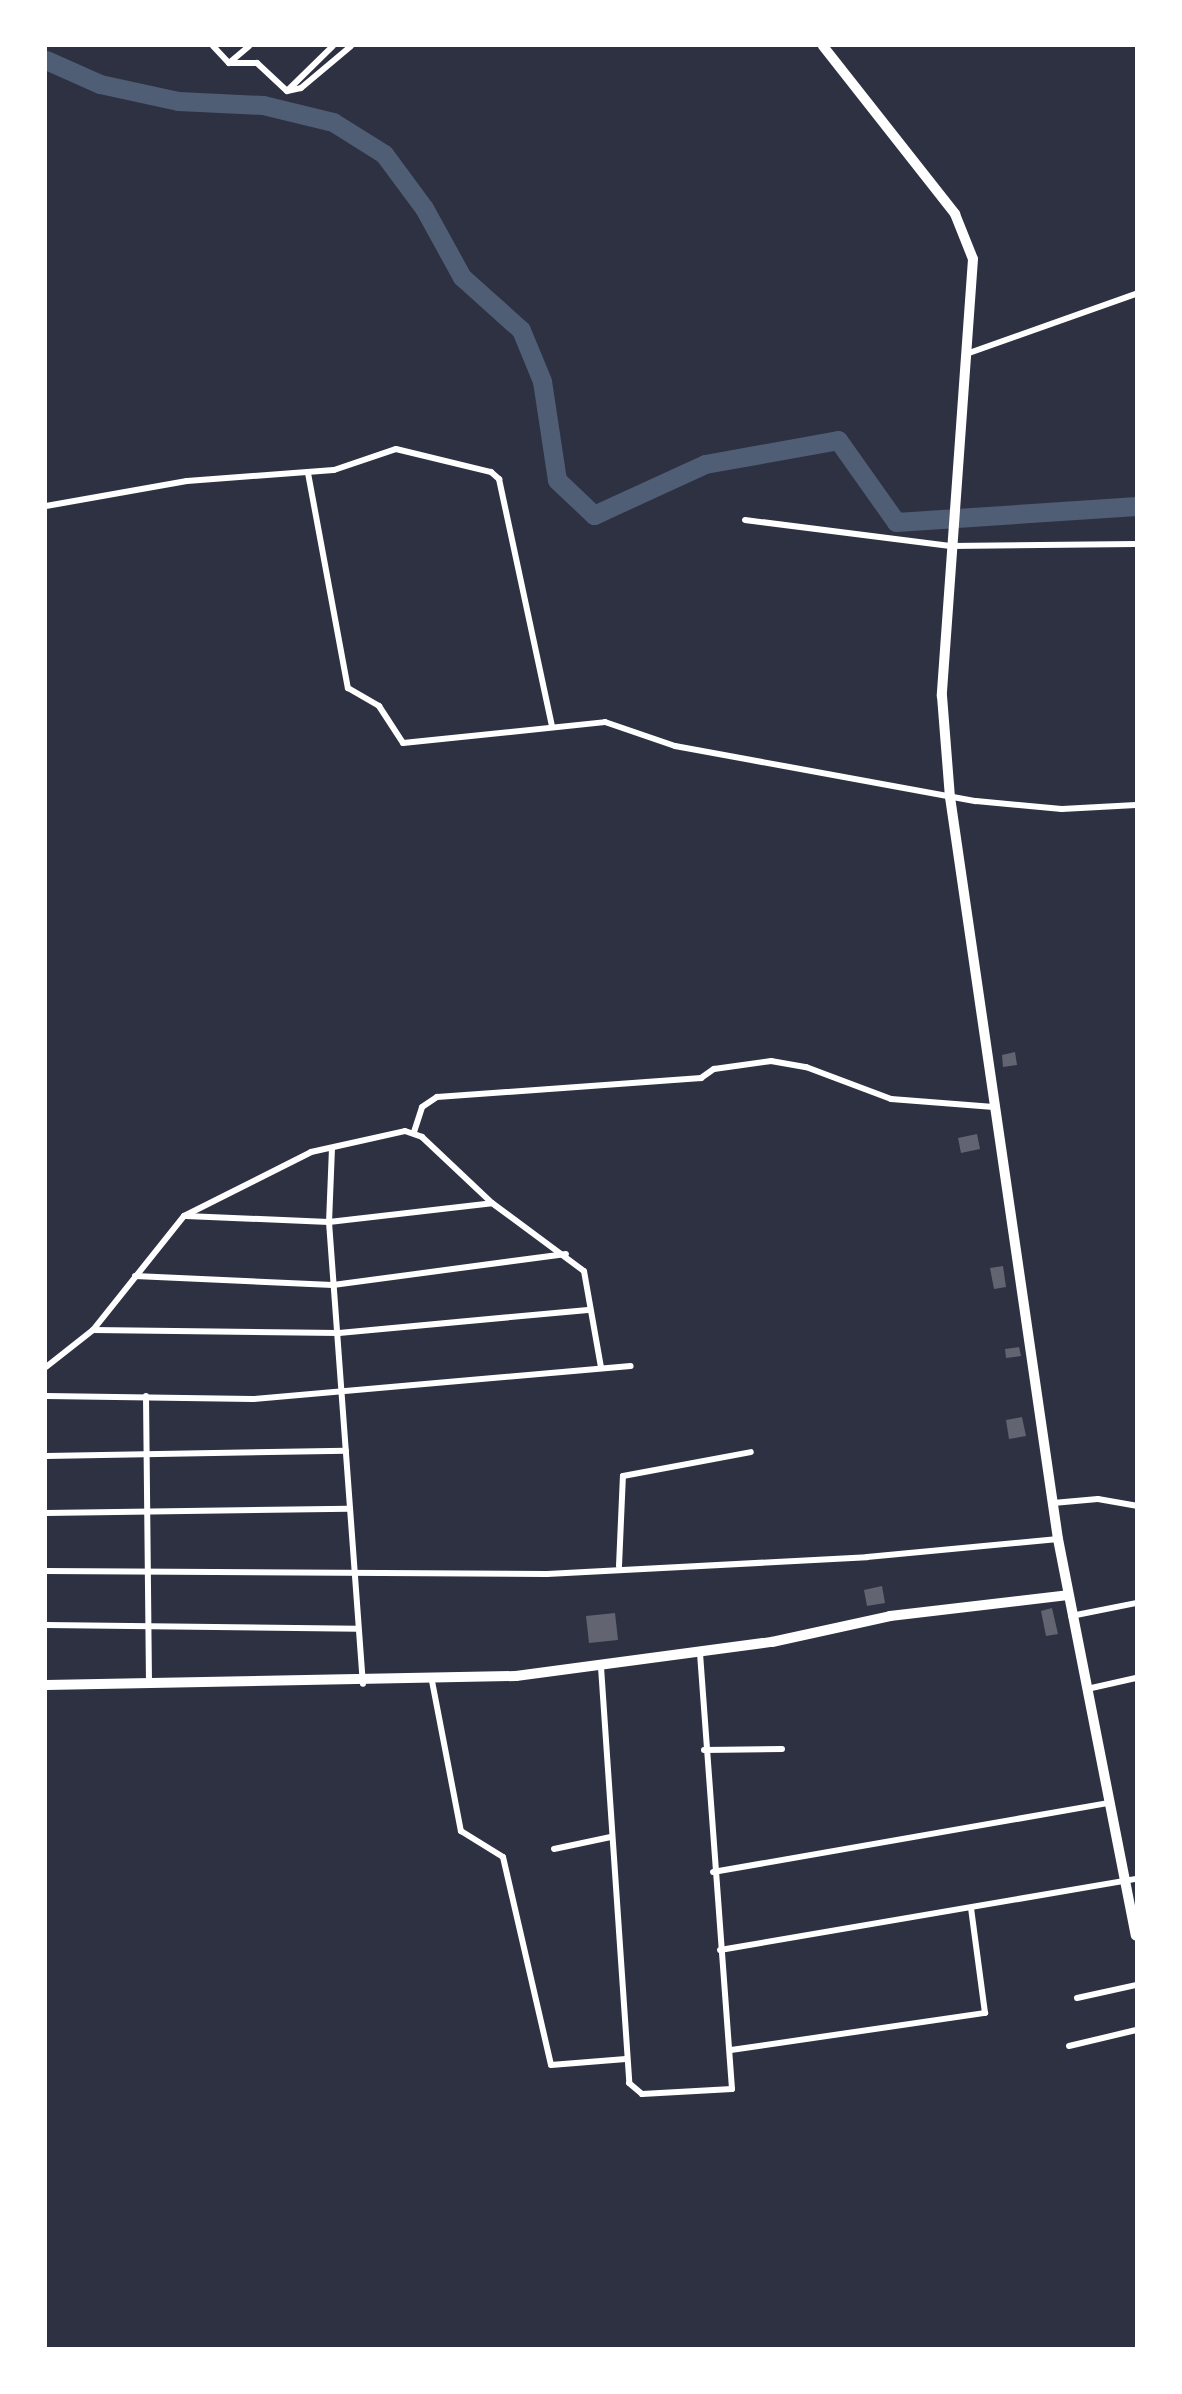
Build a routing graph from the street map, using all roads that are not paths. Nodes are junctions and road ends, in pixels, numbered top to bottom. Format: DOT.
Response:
graph roads {
  1 [pos="213,46"];
  2 [pos="249,46"];
  3 [pos="333,46"];
  4 [pos="351,46"];
  5 [pos="822,46"];
  6 [pos="229,63"];
  7 [pos="287,91"];
  8 [pos="1136,295"];
  9 [pos="969,353"];
  10 [pos="308,473"];
  11 [pos="46,506"];
  12 [pos="745,520"];
  13 [pos="950,541"];
  14 [pos="1136,544"];
  15 [pos="552,726"];
  16 [pos="950,797"];
  17 [pos="1136,805"];
  18 [pos="994,1107"];
  19 [pos="414,1132"];
  20 [pos="332,1148"];
  21 [pos="492,1203"];
  22 [pos="184,1216"];
  23 [pos="329,1223"];
  24 [pos="566,1254"];
  25 [pos="135,1276"];
  26 [pos="333,1284"];
  27 [pos="587,1310"];
  28 [pos="93,1330"];
  29 [pos="340,1333"];
  30 [pos="631,1366"];
  31 [pos="46,1367"];
  32 [pos="601,1367"];
  33 [pos="343,1392"];
  34 [pos="46,1396"];
  35 [pos="146,1396"];
  36 [pos="346,1451"];
  37 [pos="751,1452"];
  38 [pos="46,1456"];
  39 [pos="145,1456"];
  40 [pos="1053,1503"];
  41 [pos="1136,1506"];
  42 [pos="349,1509"];
  43 [pos="46,1513"];
  44 [pos="150,1513"];
  45 [pos="1058,1539"];
  46 [pos="619,1566"];
  47 [pos="356,1569"];
  48 [pos="46,1571"];
  49 [pos="149,1572"];
  50 [pos="1068,1595"];
  51 [pos="1136,1603"];
  52 [pos="1071,1616"];
  53 [pos="149,1623"];
  54 [pos="46,1625"];
  55 [pos="358,1629"];
  56 [pos="700,1650"];
  57 [pos="601,1667"];
  58 [pos="1136,1678"];
  59 [pos="432,1681"];
  60 [pos="363,1684"];
  61 [pos="46,1685"];
  62 [pos="149,1685"];
  63 [pos="1086,1690"];
  64 [pos="704,1749"];
  65 [pos="782,1749"];
  66 [pos="1109,1803"];
  67 [pos="611,1837"];
  68 [pos="554,1849"];
  69 [pos="713,1872"];
  70 [pos="1131,1880"];
  71 [pos="971,1908"];
  72 [pos="1136,1935"];
  73 [pos="720,1950"];
  74 [pos="1136,1985"];
  75 [pos="1077,1998"];
  76 [pos="1136,2030"];
  77 [pos="1069,2046"];
  78 [pos="731,2050"];
  79 [pos="626,2059"];
  1 -- 6 [label="street"];
  2 -- 6 [label="street"];
  3 -- 7 [label="street"];
  4 -- 7 [label="street"];
  5 -- 9 [label="main road"];
  6 -- 7 [label="street"];
  8 -- 9 [label="street"];
  9 -- 13 [label="main road"];
  10 -- 11 [label="street"];
  10 -- 15 [label="street"];
  10 -- 15 [label="street"];
  12 -- 13 [label="street"];
  13 -- 14 [label="street"];
  13 -- 16 [label="main road"];
  15 -- 16 [label="street"];
  16 -- 17 [label="street"];
  16 -- 18 [label="main road"];
  18 -- 19 [label="street"];
  18 -- 40 [label="main road"];
  19 -- 20 [label="street"];
  19 -- 21 [label="street"];
  20 -- 22 [label="street"];
  20 -- 23 [label="street"];
  21 -- 23 [label="street"];
  21 -- 24 [label="street"];
  22 -- 23 [label="street"];
  22 -- 25 [label="street"];
  23 -- 26 [label="street"];
  24 -- 26 [label="street"];
  24 -- 27 [label="street"];
  25 -- 26 [label="street"];
  25 -- 28 [label="street"];
  26 -- 29 [label="street"];
  27 -- 29 [label="street"];
  27 -- 32 [label="street"];
  28 -- 29 [label="street"];
  28 -- 31 [label="street"];
  29 -- 33 [label="street"];
  30 -- 32 [label="street"];
  32 -- 33 [label="street"];
  33 -- 35 [label="street"];
  33 -- 36 [label="street"];
  34 -- 35 [label="street"];
  35 -- 39 [label="street"];
  36 -- 39 [label="street"];
  36 -- 42 [label="street"];
  37 -- 46 [label="street"];
  38 -- 39 [label="street"];
  39 -- 44 [label="street"];
  40 -- 41 [label="street"];
  40 -- 45 [label="main road"];
  42 -- 44 [label="street"];
  42 -- 47 [label="street"];
  43 -- 44 [label="street"];
  44 -- 49 [label="street"];
  45 -- 46 [label="street"];
  45 -- 50 [label="main road"];
  46 -- 47 [label="street"];
  47 -- 49 [label="street"];
  47 -- 55 [label="street"];
  48 -- 49 [label="street"];
  49 -- 53 [label="street"];
  50 -- 52 [label="main road"];
  50 -- 56 [label="main road"];
  51 -- 52 [label="street"];
  52 -- 63 [label="main road"];
  53 -- 54 [label="street"];
  53 -- 55 [label="street"];
  53 -- 62 [label="street"];
  55 -- 60 [label="street"];
  56 -- 57 [label="main road"];
  56 -- 64 [label="street"];
  57 -- 59 [label="main road"];
  57 -- 67 [label="street"];
  58 -- 63 [label="street"];
  59 -- 60 [label="main road"];
  59 -- 79 [label="street"];
  60 -- 62 [label="main road"];
  61 -- 62 [label="main road"];
  63 -- 66 [label="main road"];
  64 -- 65 [label="street"];
  64 -- 69 [label="street"];
  66 -- 69 [label="street"];
  66 -- 70 [label="main road"];
  67 -- 68 [label="street"];
  67 -- 79 [label="street"];
  69 -- 73 [label="street"];
  70 -- 71 [label="street"];
  70 -- 72 [label="main road"];
  71 -- 73 [label="street"];
  71 -- 78 [label="street"];
  73 -- 78 [label="street"];
  74 -- 75 [label="street"];
  76 -- 77 [label="street"];
  78 -- 79 [label="street"];
}
